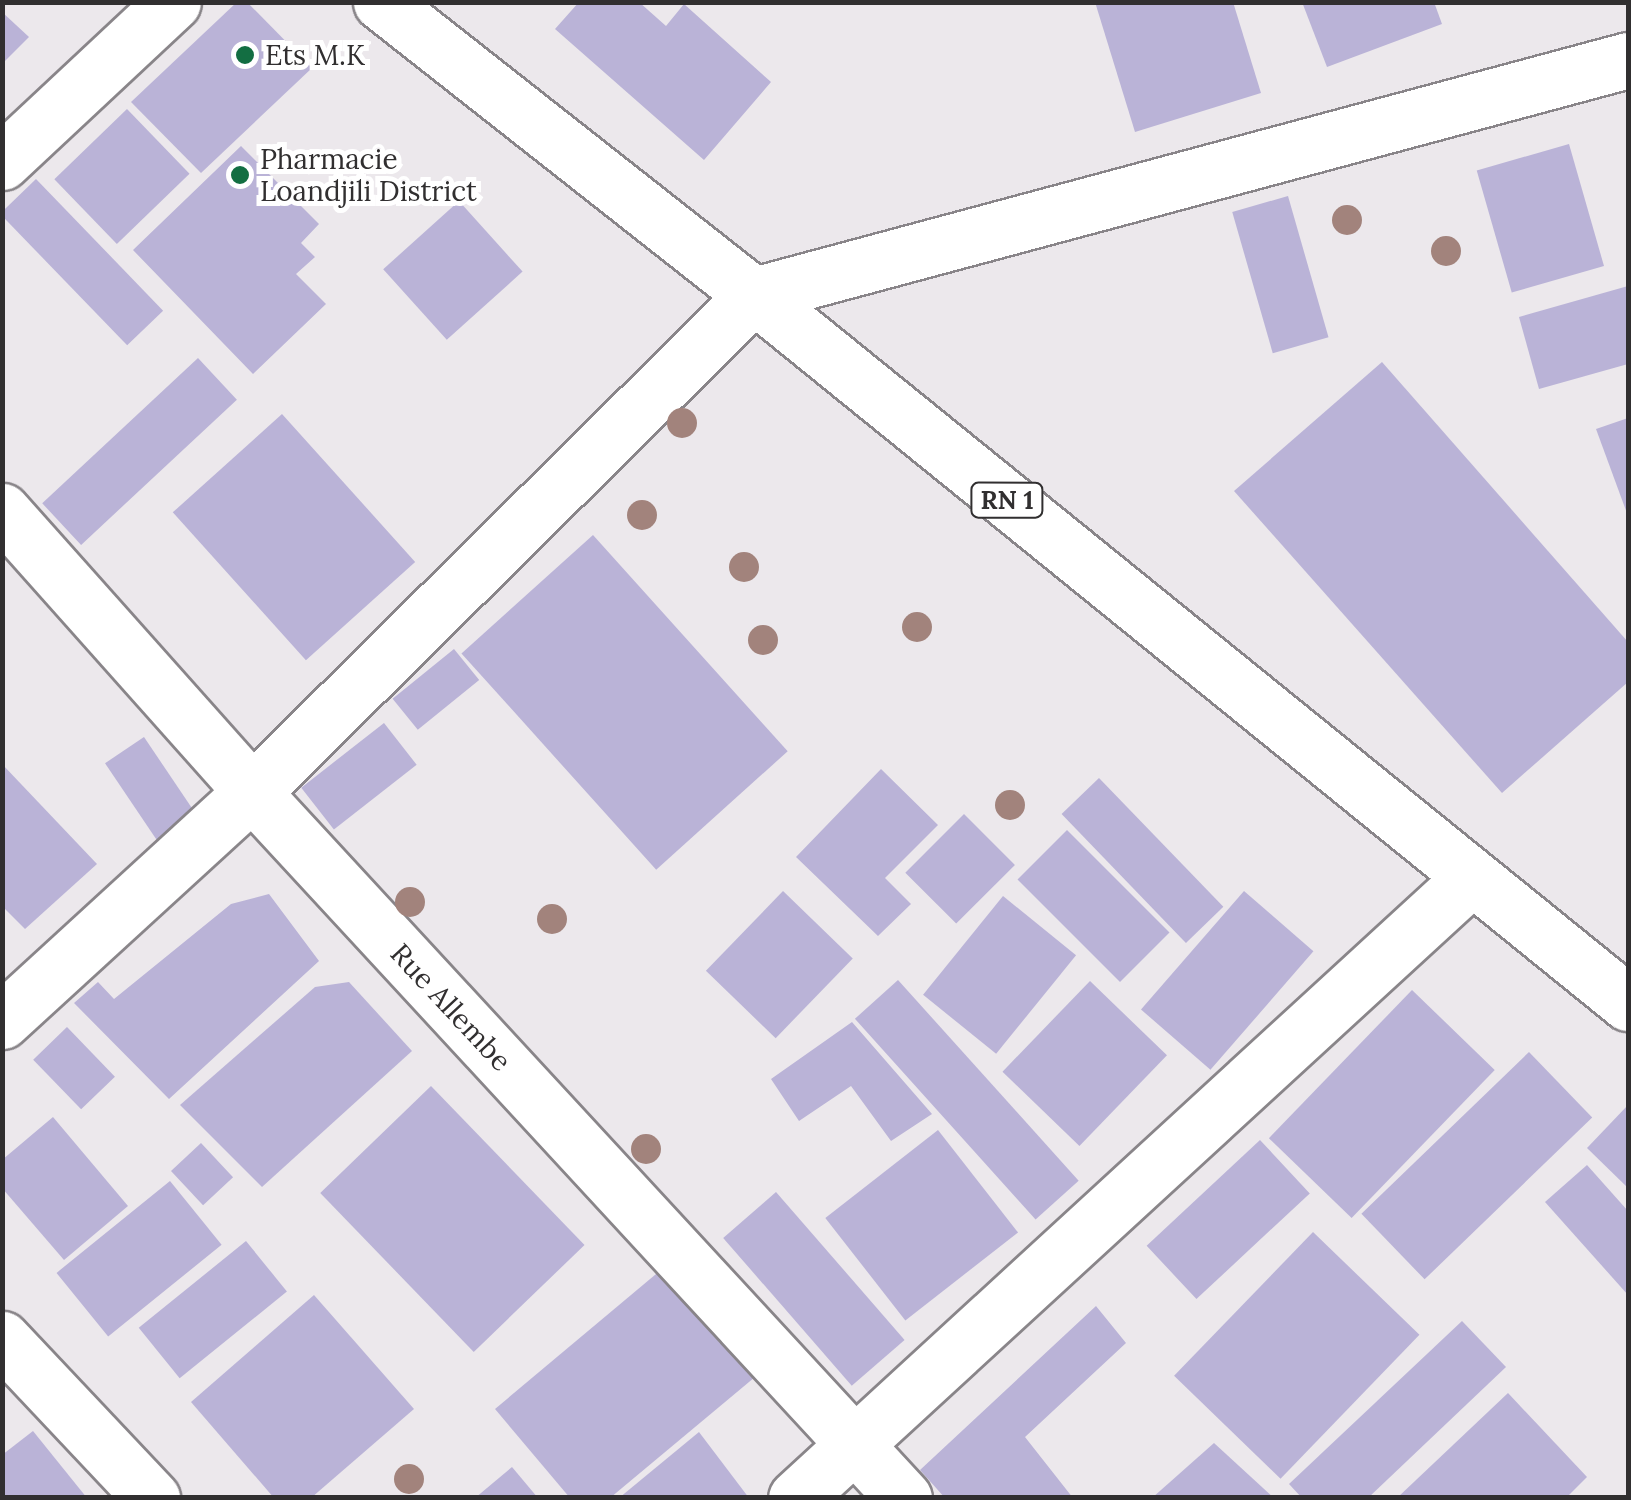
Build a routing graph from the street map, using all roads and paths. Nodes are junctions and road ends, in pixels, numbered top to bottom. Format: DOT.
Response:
graph roads {
  1 [pos="173,2"];
  2 [pos="381,2"];
  3 [pos="1628,60"];
  4 [pos="2,162"];
  5 [pos="754,294"];
  6 [pos="2,511"];
  7 [pos="252,792"];
  8 [pos="1470,878"];
  9 [pos="1628,1003"];
  10 [pos="2,1021"];
  11 [pos="2,1338"];
  12 [pos="852,1442"];
  13 [pos="152,1498"];
  14 [pos="796,1498"];
  15 [pos="904,1498"];
  1 -- 4 [label="main road"];
  2 -- 5 [label="main road, RN 1"];
  3 -- 5 [label="main road"];
  5 -- 7 [label="main road"];
  5 -- 8 [label="main road, RN 1"];
  6 -- 7 [label="main road, Rue Allembe"];
  7 -- 10 [label="main road"];
  7 -- 12 [label="main road, Rue Allembe"];
  8 -- 9 [label="main road, RN 1"];
  8 -- 12 [label="main road"];
  11 -- 13 [label="main road"];
  12 -- 14 [label="main road"];
  12 -- 15 [label="main road, Rue Allembe"];
}
